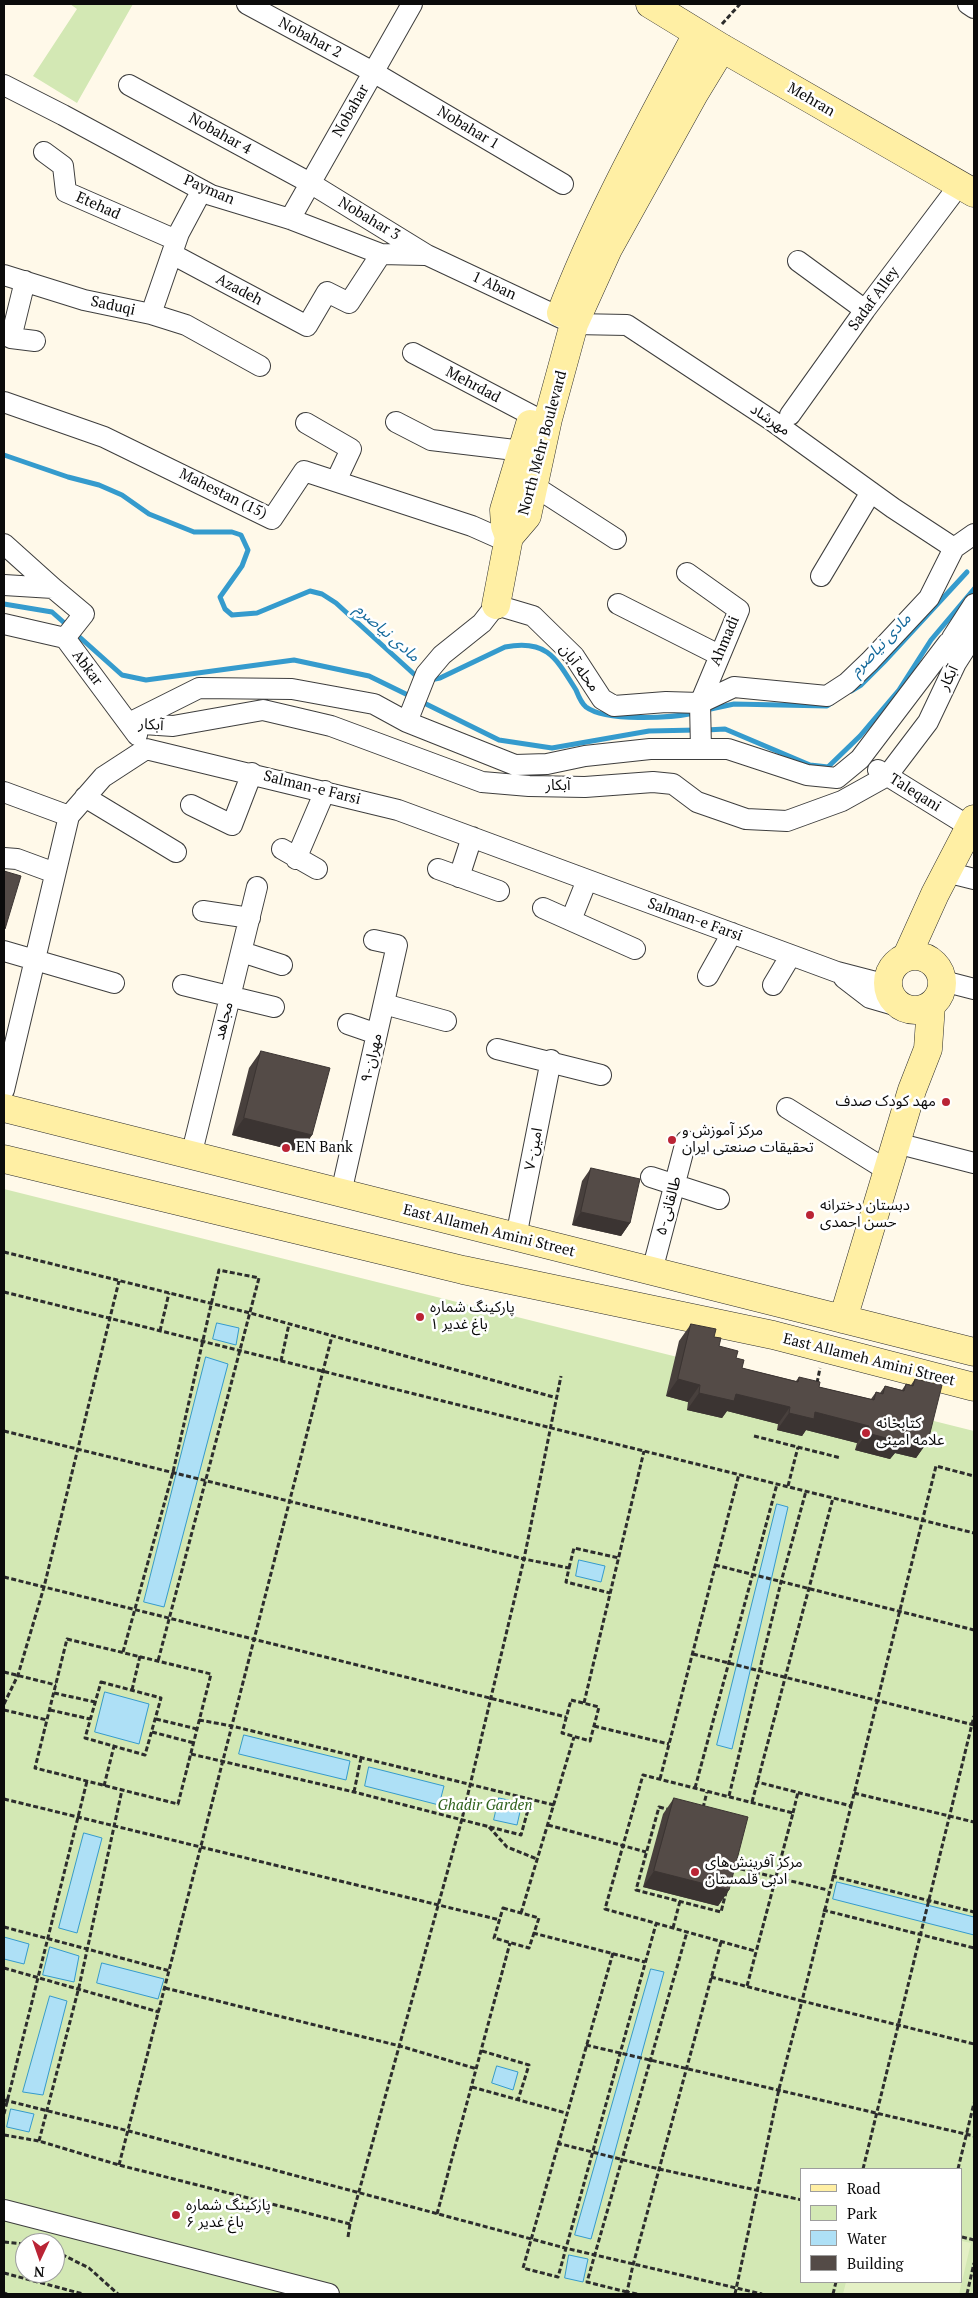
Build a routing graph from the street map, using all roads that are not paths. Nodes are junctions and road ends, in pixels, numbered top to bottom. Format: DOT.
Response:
graph roads {
  1 [pos="247,4"];
  2 [pos="412,4"];
  3 [pos="650,4"];
  4 [pos="968,4"];
  5 [pos="974,8"];
  6 [pos="697,34"];
  7 [pos="722,48"];
  8 [pos="373,72"];
  9 [pos="4,85"];
  10 [pos="130,85"];
  11 [pos="44,152"];
  12 [pos="310,183"];
  13 [pos="563,184"];
  14 [pos="967,189"];
  15 [pos="202,190"];
  16 [pos="290,219"];
  17 [pos="174,247"];
  18 [pos="381,254"];
  19 [pos="428,255"];
  20 [pos="798,261"];
  21 [pos="4,275"];
  22 [pos="24,282"];
  23 [pos="865,310"];
  24 [pos="151,314"];
  25 [pos="567,320"];
  26 [pos="35,341"];
  27 [pos="413,353"];
  28 [pos="260,366"];
  29 [pos="4,402"];
  30 [pos="790,415"];
  31 [pos="532,416"];
  32 [pos="396,422"];
  33 [pos="306,423"];
  34 [pos="523,451"];
  35 [pos="336,481"];
  36 [pos="534,486"];
  37 [pos="871,492"];
  38 [pos="974,534"];
  39 [pos="509,539"];
  40 [pos="616,539"];
  41 [pos="4,544"];
  42 [pos="954,548"];
  43 [pos="687,573"];
  44 [pos="821,576"];
  45 [pos="4,585"];
  46 [pos="52,588"];
  47 [pos="618,604"];
  48 [pos="974,604"];
  49 [pos="496,605"];
  50 [pos="4,624"];
  51 [pos="974,627"];
  52 [pos="974,635"];
  53 [pos="65,638"];
  54 [pos="948,643"];
  55 [pos="718,655"];
  56 [pos="700,703"];
  57 [pos="407,722"];
  58 [pos="129,723"];
  59 [pos="146,749"];
  60 [pos="701,749"];
  61 [pos="860,759"];
  62 [pos="252,773"];
  63 [pos="888,776"];
  64 [pos="325,791"];
  65 [pos="4,792"];
  66 [pos="85,797"];
  67 [pos="190,806"];
  68 [pos="69,816"];
  69 [pos="972,823"];
  70 [pos="472,837"];
  71 [pos="176,852"];
  72 [pos="4,858"];
  73 [pos="438,868"];
  74 [pos="317,869"];
  75 [pos="55,873"];
  76 [pos="459,877"];
  77 [pos="974,879"];
  78 [pos="588,880"];
  79 [pos="941,883"];
  80 [pos="257,887"];
  81 [pos="500,891"];
  82 [pos="543,908"];
  83 [pos="203,911"];
  84 [pos="250,918"];
  85 [pos="571,920"];
  86 [pos="732,934"];
  87 [pos="374,940"];
  88 [pos="635,949"];
  89 [pos="4,951"];
  90 [pos="242,952"];
  91 [pos="791,955"];
  92 [pos="907,956"];
  93 [pos="34,961"];
  94 [pos="282,965"];
  95 [pos="939,972"];
  96 [pos="708,976"];
  97 [pos="114,983"];
  98 [pos="183,985"];
  99 [pos="773,985"];
  100 [pos="974,989"];
  101 [pos="231,995"];
  102 [pos="907,1002"];
  103 [pos="384,1004"];
  104 [pos="274,1007"];
  105 [pos="446,1021"];
  106 [pos="348,1024"];
  107 [pos="377,1034"];
  108 [pos="497,1048"];
  109 [pos="551,1060"];
  110 [pos="602,1075"];
  111 [pos="4,1090"];
  112 [pos="4,1108"];
  113 [pos="787,1108"];
  114 [pos="686,1141"];
  115 [pos="896,1143"];
  116 [pos="191,1156"];
  117 [pos="4,1159"];
  118 [pos="974,1163"];
  119 [pos="888,1171"];
  120 [pos="651,1177"];
  121 [pos="675,1184"];
  122 [pos="341,1193"];
  123 [pos="719,1199"];
  124 [pos="458,1224"];
  125 [pos="516,1238"];
  126 [pos="447,1266"];
  127 [pos="652,1271"];
  128 [pos="843,1319"];
  129 [pos="974,1352"];
  130 [pos="974,1387"];
  131 [pos="4,2210"];
  132 [pos="329,2294"];
  1 -- 8 [label="street, Nobahar 2"];
  2 -- 8 [label="street, Nobahar"];
  3 -- 6 [label="main road, Mehran"];
  4 -- 5 [label="street"];
  6 -- 7 [label="main road, Mehran"];
  6 -- 25 [label="main road, North Mehr Boulevard"];
  7 -- 14 [label="main road, Mehran"];
  7 -- 25 [label="main road, North Mehr Boulevard"];
  8 -- 12 [label="street, Nobahar"];
  8 -- 13 [label="street, Nobahar 1"];
  9 -- 15 [label="street, Payman"];
  10 -- 12 [label="street, Nobahar 4"];
  11 -- 17 [label="street, Etehad"];
  12 -- 16 [label="street, Nobahar"];
  12 -- 19 [label="street, Nobahar 3"];
  14 -- 23 [label="street, Sadaf Alley"];
  15 -- 16 [label="street, Payman"];
  15 -- 17 [label="street, Saduqi"];
  16 -- 18 [label="street, Payman"];
  17 -- 18 [label="street, Azadeh"];
  17 -- 24 [label="street, Saduqi"];
  18 -- 19 [label="street, Payman"];
  19 -- 25 [label="street, 1 Aban"];
  20 -- 23 [label="street"];
  21 -- 22 [label="street, Saduqi"];
  22 -- 24 [label="street, Saduqi"];
  22 -- 26 [label="street"];
  23 -- 30 [label="street, Sadaf Alley"];
  24 -- 28 [label="street"];
  25 -- 31 [label="main road, North Mehr Boulevard"];
  25 -- 36 [label="main road, North Mehr Boulevard"];
  25 -- 37 [label="street, مهرشاد"];
  27 -- 31 [label="street, Mehrdad"];
  29 -- 35 [label="street, Mahestan (15)"];
  31 -- 34 [label="main road, North Mehr Boulevard"];
  32 -- 34 [label="street"];
  33 -- 35 [label="street"];
  34 -- 39 [label="main road, North Mehr Boulevard"];
  35 -- 39 [label="street, Mahestan (15)"];
  36 -- 39 [label="main road, North Mehr Boulevard"];
  36 -- 40 [label="street"];
  37 -- 42 [label="street, مهرشاد"];
  37 -- 44 [label="street"];
  38 -- 42 [label="street"];
  39 -- 49 [label="main road"];
  41 -- 46 [label="street"];
  42 -- 56 [label="street"];
  43 -- 55 [label="street, Ahmadi"];
  45 -- 46 [label="street"];
  46 -- 53 [label="street"];
  47 -- 55 [label="street"];
  48 -- 54 [label="street"];
  49 -- 56 [label="street, محله آبان"];
  49 -- 57 [label="street"];
  50 -- 53 [label="street, Abkar"];
  51 -- 54 [label="street, آبکار"];
  52 -- 63 [label="street, آبکار"];
  53 -- 58 [label="street, Abkar"];
  54 -- 61 [label="street, آبکار"];
  55 -- 56 [label="street, Ahmadi"];
  56 -- 60 [label="street"];
  57 -- 58 [label="street, آبکار"];
  57 -- 60 [label="street, آبکار"];
  58 -- 59 [label="street, Abkar"];
  58 -- 63 [label="street, آبکار"];
  59 -- 62 [label="street, Salman-e Farsi"];
  59 -- 66 [label="street"];
  60 -- 61 [label="street, آبکار"];
  61 -- 63 [label="street, Taleqani"];
  62 -- 64 [label="street, Salman-e Farsi"];
  62 -- 67 [label="street"];
  63 -- 69 [label="street, Taleqani"];
  64 -- 70 [label="street, Salman-e Farsi"];
  64 -- 74 [label="street"];
  65 -- 68 [label="street"];
  66 -- 68 [label="street"];
  66 -- 71 [label="street"];
  68 -- 75 [label="street"];
  69 -- 79 [label="main road"];
  70 -- 76 [label="street"];
  70 -- 78 [label="street, Salman-e Farsi"];
  72 -- 75 [label="street"];
  73 -- 76 [label="street"];
  75 -- 93 [label="street"];
  76 -- 81 [label="street"];
  77 -- 79 [label="street"];
  78 -- 85 [label="street"];
  78 -- 86 [label="street, Salman-e Farsi"];
  79 -- 92 [label="main road"];
  79 -- 95 [label="main road"];
  80 -- 84 [label="street, مجاهد"];
  82 -- 85 [label="street"];
  83 -- 84 [label="street"];
  84 -- 90 [label="street, مجاهد"];
  85 -- 88 [label="street"];
  86 -- 91 [label="street, Salman-e Farsi"];
  86 -- 96 [label="street"];
  87 -- 103 [label="street, ۹-مهران"];
  89 -- 93 [label="street"];
  90 -- 94 [label="street"];
  90 -- 101 [label="street, مجاهد"];
  91 -- 99 [label="street"];
  91 -- 102 [label="street, Salman-e Farsi"];
  92 -- 95 [label="main road"];
  92 -- 102 [label="main road"];
  93 -- 97 [label="street"];
  93 -- 111 [label="street"];
  95 -- 100 [label="street"];
  95 -- 102 [label="main road"];
  98 -- 101 [label="street"];
  101 -- 104 [label="street"];
  101 -- 116 [label="street, مجاهد"];
  102 -- 115 [label="main road"];
  103 -- 105 [label="street"];
  103 -- 107 [label="street, ۹-مهران"];
  106 -- 107 [label="street"];
  107 -- 122 [label="street, ۹-مهران"];
  108 -- 109 [label="street"];
  109 -- 110 [label="street"];
  109 -- 125 [label="street, ۷-امین"];
  112 -- 116 [label="main road, East Allameh Amini Street"];
  113 -- 119 [label="street"];
  114 -- 121 [label="street, ۵-طالقانی"];
  115 -- 118 [label="street"];
  115 -- 119 [label="main road"];
  116 -- 122 [label="main road, East Allameh Amini Street"];
  117 -- 126 [label="main road, East Allameh Amini Street"];
  119 -- 128 [label="main road"];
  120 -- 121 [label="street"];
  121 -- 123 [label="street"];
  121 -- 127 [label="street, ۵-طالقانی"];
  122 -- 124 [label="main road, East Allameh Amini Street"];
  124 -- 125 [label="main road, East Allameh Amini Street"];
  124 -- 126 [label="main road"];
  125 -- 127 [label="main road, East Allameh Amini Street"];
  126 -- 130 [label="main road, East Allameh Amini Street"];
  127 -- 128 [label="main road, East Allameh Amini Street"];
  128 -- 129 [label="main road, East Allameh Amini Street"];
  131 -- 132 [label="street"];
}
